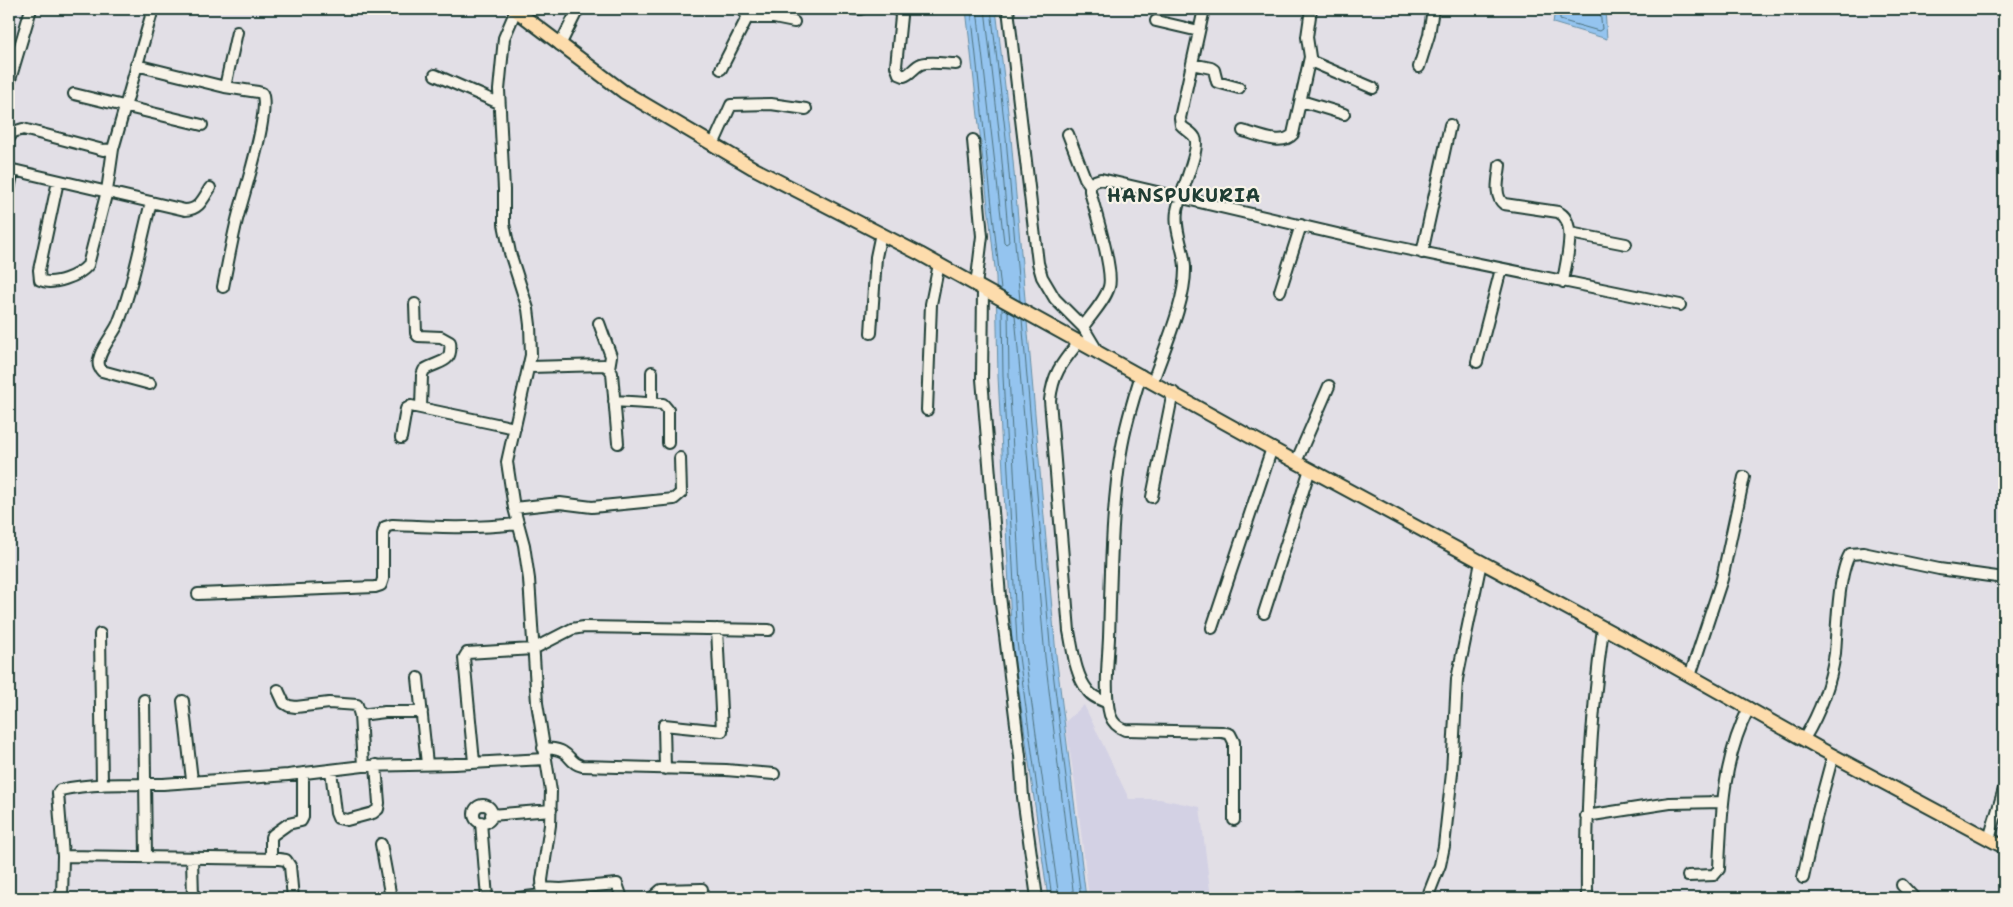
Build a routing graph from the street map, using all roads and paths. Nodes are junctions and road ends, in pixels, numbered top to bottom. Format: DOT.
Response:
graph roads {
  1 [pos="31,9"];
  2 [pos="153,9"];
  3 [pos="515,9"];
  4 [pos="578,9"];
  5 [pos="855,9"];
  6 [pos="861,9"];
  7 [pos="895,9"];
  8 [pos="1008,9"];
  9 [pos="1204,9"];
  10 [pos="1311,9"];
  11 [pos="1433,9"];
  12 [pos="744,12"];
  13 [pos="1156,21"];
  14 [pos="794,22"];
  15 [pos="236,32"];
  16 [pos="1199,32"];
  17 [pos="560,44"];
  18 [pos="1310,61"];
  19 [pos="956,64"];
  20 [pos="1192,64"];
  21 [pos="136,65"];
  22 [pos="1419,67"];
  23 [pos="721,69"];
  24 [pos="435,75"];
  25 [pos="9,83"];
  26 [pos="225,87"];
  27 [pos="1239,88"];
  28 [pos="1373,88"];
  29 [pos="74,94"];
  30 [pos="1301,101"];
  31 [pos="499,103"];
  32 [pos="126,107"];
  33 [pos="806,109"];
  34 [pos="1344,114"];
  35 [pos="202,125"];
  36 [pos="1450,125"];
  37 [pos="1242,131"];
  38 [pos="1068,134"];
  39 [pos="9,138"];
  40 [pos="973,140"];
  41 [pos="713,145"];
  42 [pos="113,149"];
  43 [pos="1500,165"];
  44 [pos="11,169"];
  45 [pos="58,181"];
  46 [pos="1090,185"];
  47 [pos="210,188"];
  48 [pos="9,189"];
  49 [pos="107,191"];
  50 [pos="1180,197"];
  51 [pos="151,202"];
  52 [pos="1300,225"];
  53 [pos="881,233"];
  54 [pos="1570,233"];
  55 [pos="1626,244"];
  56 [pos="1422,252"];
  57 [pos="939,264"];
  58 [pos="1501,269"];
  59 [pos="1562,282"];
  60 [pos="224,287"];
  61 [pos="983,290"];
  62 [pos="1280,291"];
  63 [pos="415,304"];
  64 [pos="1680,305"];
  65 [pos="599,323"];
  66 [pos="1083,327"];
  67 [pos="871,334"];
  68 [pos="1078,342"];
  69 [pos="1098,352"];
  70 [pos="1477,362"];
  71 [pos="530,367"];
  72 [pos="609,368"];
  73 [pos="652,372"];
  74 [pos="1141,374"];
  75 [pos="1153,381"];
  76 [pos="150,384"];
  77 [pos="1329,386"];
  78 [pos="1173,392"];
  79 [pos="614,400"];
  80 [pos="652,403"];
  81 [pos="421,408"];
  82 [pos="927,410"];
  83 [pos="515,428"];
  84 [pos="401,438"];
  85 [pos="618,443"];
  86 [pos="668,443"];
  87 [pos="1272,448"];
  88 [pos="680,458"];
  89 [pos="1296,462"];
  90 [pos="1310,469"];
  91 [pos="1744,477"];
  92 [pos="1152,497"];
  93 [pos="514,508"];
  94 [pos="517,524"];
  95 [pos="1481,562"];
  96 [pos="2004,578"];
  97 [pos="198,594"];
  98 [pos="1264,613"];
  99 [pos="1212,628"];
  100 [pos="1603,628"];
  101 [pos="717,629"];
  102 [pos="769,630"];
  103 [pos="100,634"];
  104 [pos="533,649"];
  105 [pos="1690,676"];
  106 [pos="418,678"];
  107 [pos="278,690"];
  108 [pos="144,700"];
  109 [pos="183,701"];
  110 [pos="1108,703"];
  111 [pos="1749,708"];
  112 [pos="422,712"];
  113 [pos="360,715"];
  114 [pos="1804,740"];
  115 [pos="543,748"];
  116 [pos="1833,756"];
  117 [pos="545,759"];
  118 [pos="474,762"];
  119 [pos="427,764"];
  120 [pos="376,765"];
  121 [pos="363,766"];
  122 [pos="665,769"];
  123 [pos="331,770"];
  124 [pos="303,774"];
  125 [pos="774,774"];
  126 [pos="192,780"];
  127 [pos="145,783"];
  128 [pos="102,785"];
  129 [pos="2004,789"];
  130 [pos="1723,802"];
  131 [pos="551,810"];
  132 [pos="491,815"];
  133 [pos="1586,816"];
  134 [pos="1234,820"];
  135 [pos="481,822"];
  136 [pos="1989,839"];
  137 [pos="381,844"];
  138 [pos="2004,847"];
  139 [pos="63,856"];
  140 [pos="146,857"];
  141 [pos="192,858"];
  142 [pos="271,860"];
  143 [pos="1688,876"];
  144 [pos="1803,878"];
  145 [pos="1902,885"];
  146 [pos="702,889"];
  147 [pos="542,894"];
  148 [pos="1587,894"];
  149 [pos="62,898"];
  150 [pos="193,898"];
  151 [pos="293,898"];
  152 [pos="391,898"];
  153 [pos="487,898"];
  154 [pos="518,898"];
  155 [pos="622,898"];
  156 [pos="652,898"];
  157 [pos="1037,898"];
  158 [pos="1299,898"];
  159 [pos="1307,898"];
  160 [pos="1428,898"];
  161 [pos="1914,898"];
  1 -- 25 [label="street"];
  2 -- 21 [label="street"];
  3 -- 17 [label="main road"];
  3 -- 31 [label="street"];
  4 -- 17 [label="street"];
  5 -- 6 [label="street"];
  7 -- 19 [label="street"];
  8 -- 66 [label="street"];
  9 -- 16 [label="street"];
  10 -- 18 [label="street"];
  11 -- 22 [label="street"];
  12 -- 14 [label="street"];
  12 -- 23 [label="street"];
  13 -- 16 [label="street"];
  15 -- 26 [label="street"];
  16 -- 20 [label="street"];
  17 -- 41 [label="main road"];
  18 -- 28 [label="street"];
  18 -- 30 [label="street"];
  20 -- 27 [label="street"];
  20 -- 50 [label="street"];
  21 -- 26 [label="street"];
  21 -- 32 [label="street"];
  24 -- 31 [label="street"];
  26 -- 60 [label="street"];
  29 -- 32 [label="street"];
  30 -- 34 [label="street"];
  30 -- 37 [label="street"];
  31 -- 71 [label="street"];
  32 -- 35 [label="street"];
  32 -- 42 [label="street"];
  33 -- 41 [label="street"];
  36 -- 56 [label="street"];
  38 -- 46 [label="street"];
  39 -- 42 [label="street"];
  40 -- 61 [label="street"];
  41 -- 53 [label="main road"];
  42 -- 49 [label="street"];
  43 -- 54 [label="street"];
  44 -- 45 [label="street"];
  44 -- 48 [label="street"];
  45 -- 49 [label="street"];
  45 -- 49 [label="street"];
  46 -- 50 [label="street"];
  46 -- 66 [label="street"];
  47 -- 51 [label="street"];
  49 -- 51 [label="street"];
  50 -- 52 [label="street"];
  50 -- 75 [label="street"];
  51 -- 76 [label="street"];
  52 -- 56 [label="street"];
  52 -- 62 [label="street"];
  53 -- 57 [label="main road"];
  53 -- 67 [label="street"];
  54 -- 55 [label="street"];
  54 -- 59 [label="street"];
  56 -- 58 [label="street"];
  57 -- 61 [label="main road"];
  57 -- 82 [label="street"];
  58 -- 59 [label="street"];
  58 -- 70 [label="street"];
  59 -- 64 [label="street"];
  61 -- 68 [label="main road"];
  61 -- 157 [label="street"];
  63 -- 81 [label="street"];
  65 -- 72 [label="street"];
  66 -- 69 [label="street"];
  68 -- 69 [label="main road"];
  68 -- 110 [label="street"];
  69 -- 74 [label="main road"];
  71 -- 72 [label="street"];
  71 -- 83 [label="street"];
  72 -- 79 [label="street"];
  73 -- 80 [label="street"];
  74 -- 75 [label="main road"];
  74 -- 110 [label="street"];
  75 -- 78 [label="main road"];
  77 -- 89 [label="street"];
  78 -- 87 [label="main road"];
  78 -- 92 [label="street"];
  79 -- 80 [label="street"];
  79 -- 85 [label="street"];
  80 -- 86 [label="street"];
  81 -- 83 [label="street"];
  81 -- 84 [label="street"];
  83 -- 93 [label="street"];
  87 -- 89 [label="main road"];
  87 -- 99 [label="street"];
  88 -- 93 [label="street"];
  89 -- 90 [label="main road"];
  90 -- 95 [label="main road"];
  90 -- 98 [label="street"];
  91 -- 105 [label="street"];
  93 -- 94 [label="street"];
  94 -- 97 [label="street"];
  94 -- 104 [label="street"];
  95 -- 100 [label="main road"];
  95 -- 160 [label="street"];
  96 -- 114 [label="street"];
  100 -- 105 [label="main road"];
  100 -- 133 [label="street"];
  101 -- 102 [label="street"];
  101 -- 104 [label="street"];
  101 -- 122 [label="street"];
  103 -- 128 [label="street"];
  104 -- 115 [label="street"];
  104 -- 118 [label="street"];
  105 -- 111 [label="main road"];
  106 -- 112 [label="street"];
  107 -- 113 [label="street"];
  108 -- 127 [label="street"];
  109 -- 126 [label="street"];
  110 -- 134 [label="street"];
  111 -- 114 [label="main road"];
  111 -- 130 [label="street"];
  112 -- 113 [label="street"];
  112 -- 119 [label="street"];
  113 -- 121 [label="street"];
  114 -- 116 [label="main road"];
  115 -- 117 [label="street"];
  115 -- 122 [label="street"];
  116 -- 136 [label="main road"];
  116 -- 144 [label="street"];
  117 -- 118 [label="street"];
  117 -- 131 [label="street"];
  118 -- 119 [label="street"];
  119 -- 120 [label="street"];
  120 -- 121 [label="street"];
  120 -- 123 [label="street"];
  121 -- 123 [label="street"];
  122 -- 125 [label="street"];
  123 -- 124 [label="street"];
  124 -- 126 [label="street"];
  124 -- 142 [label="street"];
  126 -- 127 [label="street"];
  127 -- 128 [label="street"];
  127 -- 140 [label="street"];
  128 -- 139 [label="street"];
  129 -- 136 [label="street"];
  130 -- 133 [label="street"];
  130 -- 143 [label="street"];
  131 -- 132 [label="street"];
  131 -- 147 [label="street"];
  132 -- 135 [label="street"];
  132 -- 135 [label="street"];
  133 -- 148 [label="street"];
  135 -- 153 [label="street"];
  136 -- 138 [label="main road"];
  137 -- 152 [label="street"];
  139 -- 140 [label="street"];
  139 -- 149 [label="street"];
  140 -- 141 [label="street"];
  141 -- 142 [label="street"];
  141 -- 150 [label="street"];
  142 -- 151 [label="street"];
  145 -- 161 [label="street"];
  146 -- 156 [label="street"];
  147 -- 154 [label="street"];
  147 -- 155 [label="street"];
  158 -- 159 [label="street"];
}
